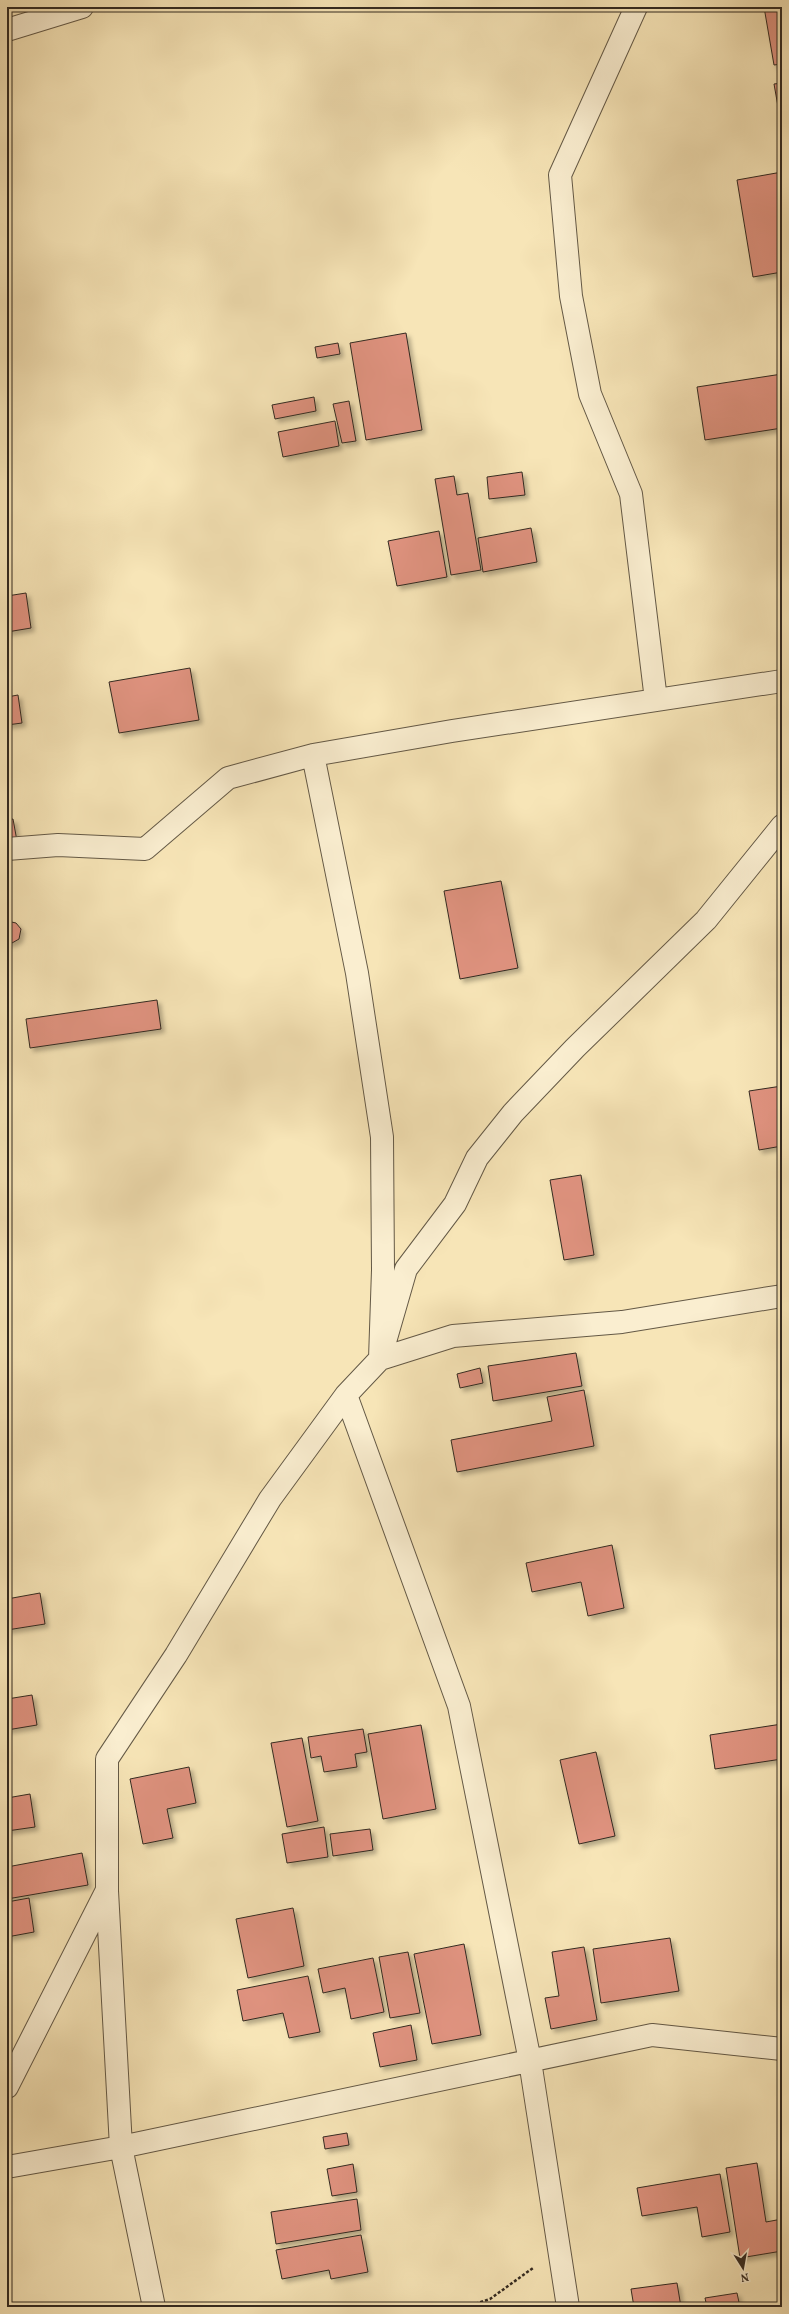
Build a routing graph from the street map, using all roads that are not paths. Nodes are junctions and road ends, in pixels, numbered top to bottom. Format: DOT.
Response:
graph roads {
  1 [pos="82,7"];
  2 [pos="636,7"];
  3 [pos="7,30"];
  4 [pos="782,681"];
  5 [pos="656,700"];
  6 [pos="314,755"];
  7 [pos="782,826"];
  8 [pos="7,849"];
  9 [pos="782,1296"];
  10 [pos="380,1359"];
  11 [pos="346,1394"];
  12 [pos="107,1891"];
  13 [pos="782,2049"];
  14 [pos="530,2061"];
  15 [pos="7,2087"];
  16 [pos="121,2148"];
  17 [pos="7,2167"];
  18 [pos="154,2307"];
  19 [pos="568,2307"];
  1 -- 3 [label="street"];
  2 -- 5 [label="street"];
  4 -- 5 [label="street"];
  5 -- 6 [label="street"];
  6 -- 8 [label="street"];
  6 -- 10 [label="street"];
  7 -- 10 [label="street"];
  9 -- 10 [label="street"];
  10 -- 11 [label="street"];
  11 -- 12 [label="street"];
  11 -- 14 [label="street"];
  12 -- 15 [label="street"];
  12 -- 16 [label="street"];
  13 -- 14 [label="street"];
  14 -- 16 [label="street"];
  14 -- 19 [label="street"];
  16 -- 17 [label="street"];
  16 -- 18 [label="street"];
}
